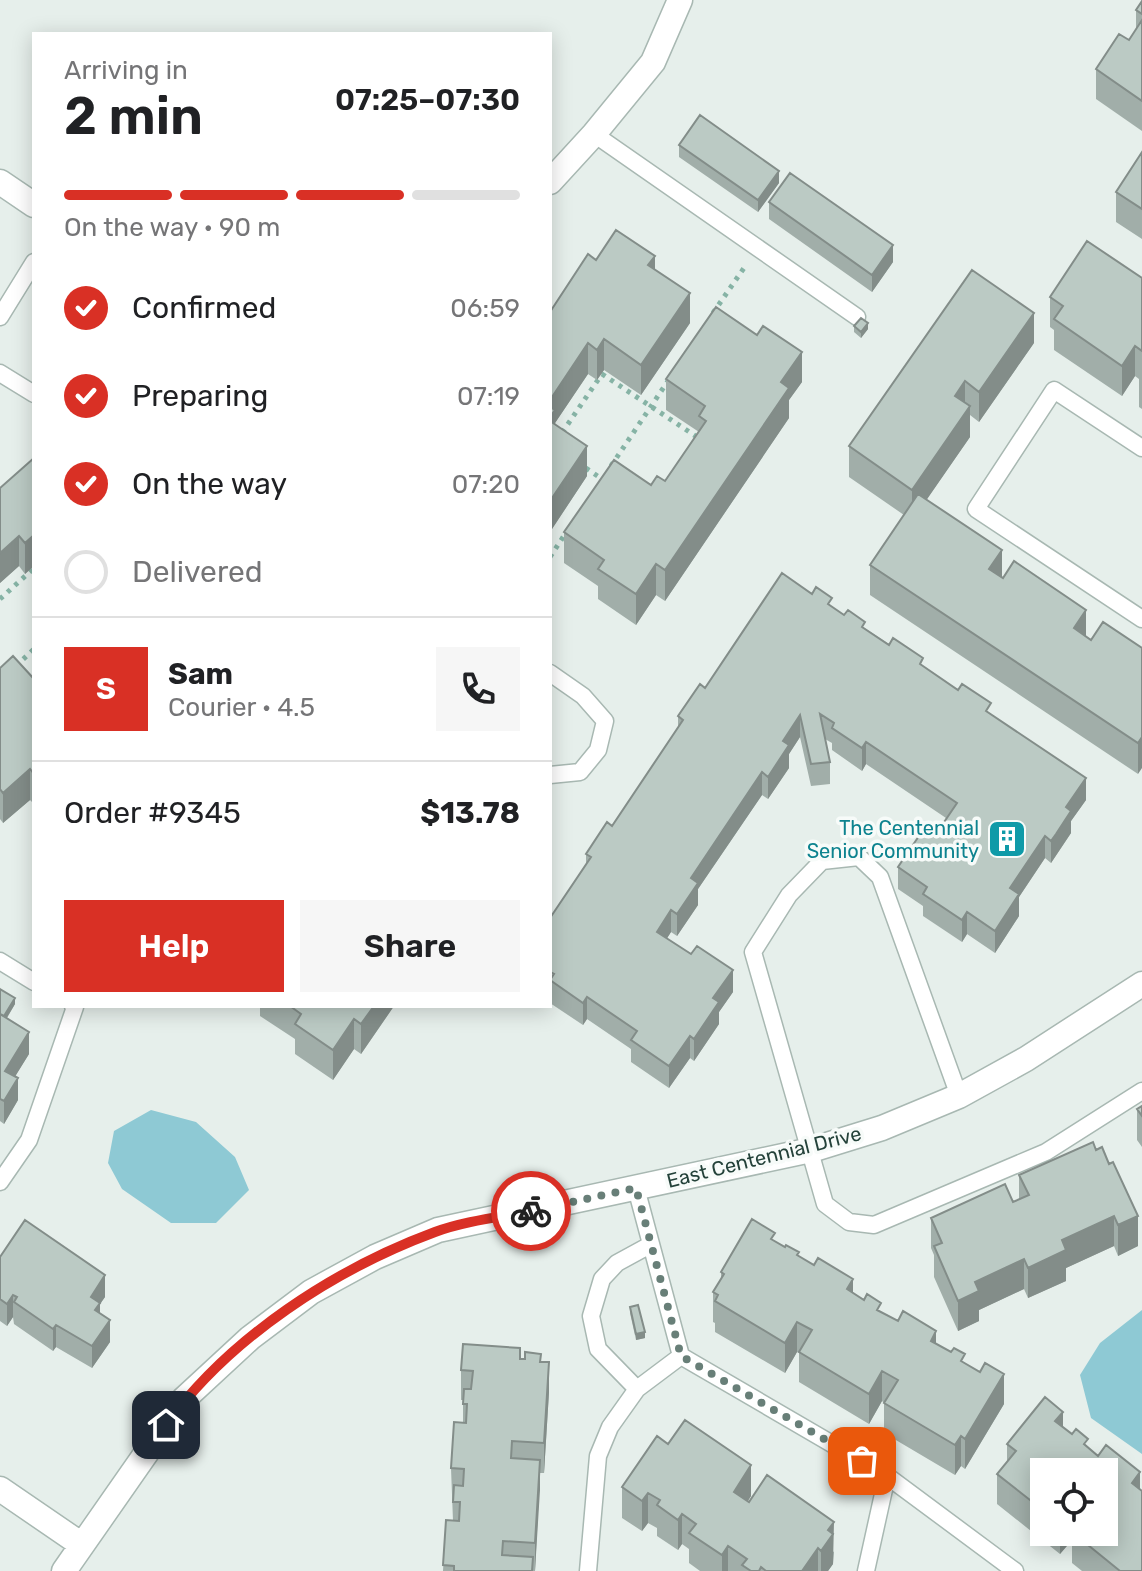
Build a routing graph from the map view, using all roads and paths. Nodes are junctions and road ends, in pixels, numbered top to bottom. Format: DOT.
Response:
graph roads {
  1 [pos="680,0"];
  2 [pos="594,134"];
  3 [pos="552,180"];
  4 [pos="0,182"];
  5 [pos="32,204"];
  6 [pos="758,248"];
  7 [pos="32,265"];
  8 [pos="713,314"];
  9 [pos="0,317"];
  10 [pos="857,317"];
  11 [pos="678,367"];
  12 [pos="0,373"];
  13 [pos="32,393"];
  14 [pos="651,406"];
  15 [pos="1142,448"];
  16 [pos="602,479"];
  17 [pos="593,492"];
  18 [pos="567,531"];
  19 [pos="552,554"];
  20 [pos="32,570"];
  21 [pos="0,599"];
  22 [pos="1142,619"];
  23 [pos="32,651"];
  24 [pos="7,673"];
  25 [pos="552,674"];
  26 [pos="552,775"];
  27 [pos="0,961"];
  28 [pos="32,981"];
  29 [pos="1142,984"];
  30 [pos="75,1008"];
  31 [pos="1142,1091"];
  32 [pos="959,1096"];
  33 [pos="811,1150"];
  34 [pos="0,1182"];
  35 [pos="636,1188"];
  36 [pos="650,1245"];
  37 [pos="681,1356"];
  38 [pos="637,1389"];
  39 [pos="887,1476"];
  40 [pos="0,1489"];
  41 [pos="82,1545"];
  42 [pos="64,1571"];
  43 [pos="588,1571"];
  44 [pos="866,1571"];
  45 [pos="1015,1571"];
  1 -- 2 [label="street"];
  2 -- 3 [label="street"];
  2 -- 6 [label="lane"];
  4 -- 5 [label="street"];
  6 -- 8 [label="path"];
  6 -- 10 [label="lane"];
  7 -- 9 [label="lane"];
  11 -- 14 [label="path"];
  12 -- 13 [label="lane"];
  14 -- 16 [label="path"];
  14 -- 16 [label="path"];
  14 -- 16 [label="path"];
  15 -- 22 [label="lane"];
  16 -- 17 [label="path"];
  18 -- 19 [label="path"];
  20 -- 21 [label="path"];
  23 -- 24 [label="path"];
  25 -- 26 [label="lane"];
  27 -- 28 [label="lane"];
  29 -- 32 [label="street, East Centennial Drive"];
  30 -- 34 [label="lane"];
  31 -- 33 [label="lane"];
  32 -- 33 [label="street, East Centennial Drive"];
  32 -- 33 [label="lane"];
  33 -- 35 [label="street, East Centennial Drive"];
  35 -- 36 [label="lane"];
  35 -- 41 [label="street, East Centennial Drive"];
  36 -- 37 [label="lane"];
  36 -- 38 [label="lane"];
  37 -- 38 [label="lane"];
  37 -- 39 [label="lane"];
  38 -- 43 [label="lane"];
  39 -- 44 [label="lane"];
  39 -- 45 [label="lane"];
  40 -- 41 [label="street"];
  41 -- 42 [label="street, East Centennial Drive"];
}
